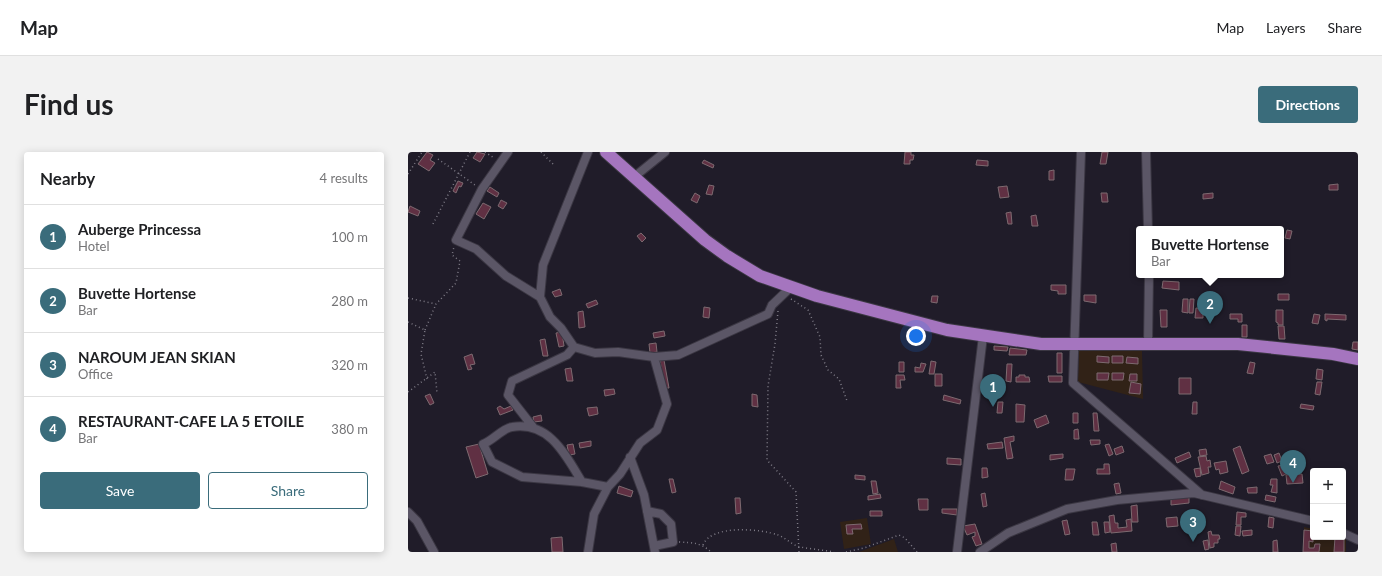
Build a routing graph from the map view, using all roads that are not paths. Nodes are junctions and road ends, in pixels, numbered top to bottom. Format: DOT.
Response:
graph roads {
  1 [pos="508,152"];
  2 [pos="588,152"];
  3 [pos="606,152"];
  4 [pos="664,152"];
  5 [pos="1081,152"];
  6 [pos="1146,152"];
  7 [pos="634,178"];
  8 [pos="1148,226"];
  9 [pos="1149,278"];
  10 [pos="792,286"];
  11 [pos="540,297"];
  12 [pos="983,336"];
  13 [pos="1075,343"];
  14 [pos="1148,344"];
  15 [pos="574,347"];
  16 [pos="654,357"];
  17 [pos="1358,359"];
  18 [pos="533,427"];
  19 [pos="630,457"];
  20 [pos="582,482"];
  21 [pos="608,487"];
  22 [pos="1202,495"];
  23 [pos="647,511"];
  24 [pos="408,512"];
  25 [pos="1310,520"];
  26 [pos="1346,534"];
  27 [pos="1358,540"];
  28 [pos="654,549"];
  29 [pos="434,552"];
  30 [pos="588,552"];
  31 [pos="957,552"];
  32 [pos="980,552"];
  1 -- 11 [label="street"];
  2 -- 11 [label="street"];
  3 -- 7 [label="main road"];
  4 -- 7 [label="street"];
  5 -- 13 [label="street"];
  6 -- 8 [label="street"];
  7 -- 10 [label="main road"];
  9 -- 14 [label="street"];
  10 -- 12 [label="main road"];
  10 -- 16 [label="street"];
  11 -- 15 [label="street"];
  12 -- 13 [label="main road"];
  12 -- 31 [label="street"];
  13 -- 14 [label="main road"];
  13 -- 22 [label="street"];
  14 -- 17 [label="main road"];
  15 -- 16 [label="street"];
  15 -- 18 [label="street"];
  16 -- 19 [label="street"];
  18 -- 20 [label="street"];
  18 -- 20 [label="street"];
  19 -- 21 [label="street"];
  19 -- 23 [label="street"];
  20 -- 21 [label="street"];
  21 -- 30 [label="street"];
  22 -- 25 [label="street"];
  22 -- 32 [label="street"];
  23 -- 28 [label="street"];
  23 -- 28 [label="street"];
  24 -- 29 [label="street"];
  26 -- 27 [label="street"];
}
